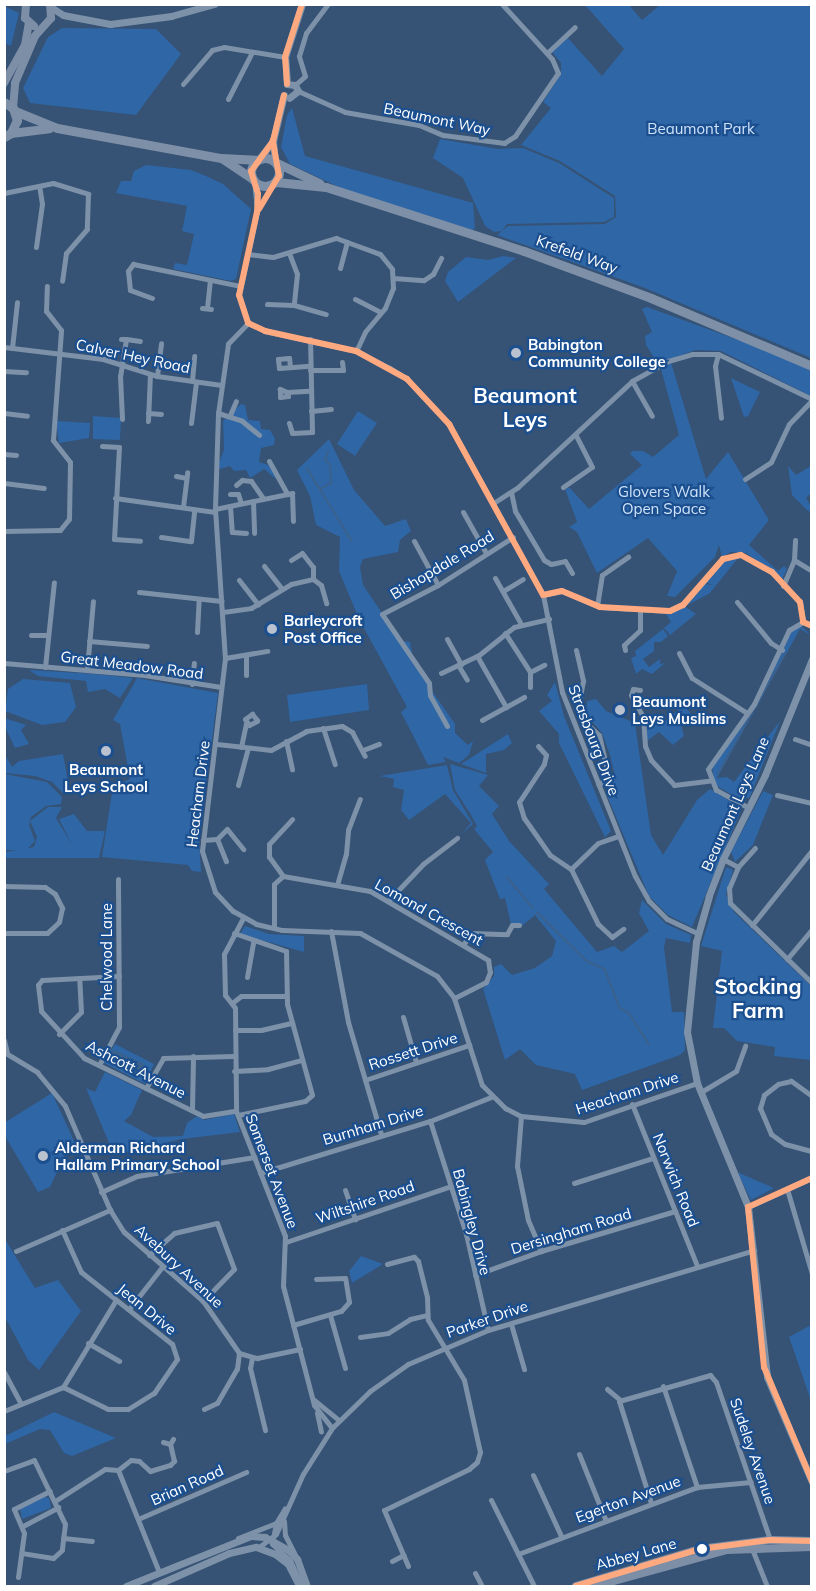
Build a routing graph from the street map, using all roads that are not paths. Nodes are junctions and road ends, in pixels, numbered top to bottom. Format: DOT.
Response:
graph roads {
  1 [pos="26,4"];
  2 [pos="302,4"];
  3 [pos="328,4"];
  4 [pos="502,4"];
  5 [pos="211,5"];
  6 [pos="51,6"];
  7 [pos="63,15"];
  8 [pos="51,18"];
  9 [pos="29,23"];
  10 [pos="43,26"];
  11 [pos="575,27"];
  12 [pos="252,52"];
  13 [pos="547,53"];
  14 [pos="285,57"];
  15 [pos="4,83"];
  16 [pos="183,84"];
  17 [pos="287,84"];
  18 [pos="297,88"];
  19 [pos="287,97"];
  20 [pos="228,99"];
  21 [pos="4,102"];
  22 [pos="14,109"];
  23 [pos="57,128"];
  24 [pos="8,135"];
  25 [pos="273,141"];
  26 [pos="220,158"];
  27 [pos="258,159"];
  28 [pos="276,162"];
  29 [pos="253,180"];
  30 [pos="274,183"];
  31 [pos="39,186"];
  32 [pos="326,188"];
  33 [pos="4,194"];
  34 [pos="257,212"];
  35 [pos="347,242"];
  36 [pos="36,247"];
  37 [pos="289,253"];
  38 [pos="248,254"];
  39 [pos="441,258"];
  40 [pos="340,268"];
  41 [pos="393,278"];
  42 [pos="210,280"];
  43 [pos="62,281"];
  44 [pos="47,286"];
  45 [pos="240,286"];
  46 [pos="152,298"];
  47 [pos="355,299"];
  48 [pos="17,302"];
  49 [pos="267,304"];
  50 [pos="294,305"];
  51 [pos="207,308"];
  52 [pos="381,312"];
  53 [pos="326,314"];
  54 [pos="248,322"];
  55 [pos="310,339"];
  56 [pos="140,341"];
  57 [pos="161,343"];
  58 [pos="4,347"];
  59 [pos="12,348"];
  60 [pos="356,351"];
  61 [pos="59,353"];
  62 [pos="718,354"];
  63 [pos="194,356"];
  64 [pos="342,362"];
  65 [pos="123,364"];
  66 [pos="812,366"];
  67 [pos="290,367"];
  68 [pos="310,368"];
  69 [pos="4,370"];
  70 [pos="26,372"];
  71 [pos="150,374"];
  72 [pos="157,376"];
  73 [pos="632,381"];
  74 [pos="194,382"];
  75 [pos="221,385"];
  76 [pos="309,391"];
  77 [pos="287,392"];
  78 [pos="812,399"];
  79 [pos="236,401"];
  80 [pos="331,410"];
  81 [pos="311,411"];
  82 [pos="4,413"];
  83 [pos="148,413"];
  84 [pos="218,413"];
  85 [pos="161,414"];
  86 [pos="230,415"];
  87 [pos="27,416"];
  88 [pos="652,416"];
  89 [pos="721,418"];
  90 [pos="122,419"];
  91 [pos="148,421"];
  92 [pos="191,423"];
  93 [pos="289,423"];
  94 [pos="259,435"];
  95 [pos="576,435"];
  96 [pos="102,447"];
  97 [pos="4,454"];
  98 [pos="16,455"];
  99 [pos="269,461"];
  100 [pos="176,476"];
  101 [pos="745,479"];
  102 [pos="4,483"];
  103 [pos="236,486"];
  104 [pos="563,487"];
  105 [pos="44,488"];
  106 [pos="511,492"];
  107 [pos="230,494"];
  108 [pos="291,494"];
  109 [pos="116,498"];
  110 [pos="263,498"];
  111 [pos="253,501"];
  112 [pos="495,502"];
  113 [pos="241,503"];
  114 [pos="230,506"];
  115 [pos="183,507"];
  116 [pos="194,511"];
  117 [pos="215,511"];
  118 [pos="463,512"];
  119 [pos="293,521"];
  120 [pos="4,531"];
  121 [pos="254,533"];
  122 [pos="246,534"];
  123 [pos="161,537"];
  124 [pos="513,537"];
  125 [pos="795,540"];
  126 [pos="140,541"];
  127 [pos="414,541"];
  128 [pos="486,554"];
  129 [pos="628,557"];
  130 [pos="291,560"];
  131 [pos="794,561"];
  132 [pos="264,566"];
  133 [pos="812,571"];
  134 [pos="572,573"];
  135 [pos="495,578"];
  136 [pos="313,579"];
  137 [pos="523,579"];
  138 [pos="239,580"];
  139 [pos="54,582"];
  140 [pos="438,585"];
  141 [pos="783,586"];
  142 [pos="282,589"];
  143 [pos="503,591"];
  144 [pos="139,592"];
  145 [pos="543,595"];
  146 [pos="199,599"];
  147 [pos="93,601"];
  148 [pos="222,601"];
  149 [pos="737,602"];
  150 [pos="326,603"];
  151 [pos="258,604"];
  152 [pos="597,606"];
  153 [pos="640,611"];
  154 [pos="223,612"];
  155 [pos="549,619"];
  156 [pos="803,622"];
  157 [pos="521,624"];
  158 [pos="812,626"];
  159 [pos="197,632"];
  160 [pos="505,633"];
  161 [pos="32,635"];
  162 [pos="48,636"];
  163 [pos="447,639"];
  164 [pos="89,641"];
  165 [pos="147,646"];
  166 [pos="576,650"];
  167 [pos="626,650"];
  168 [pos="782,650"];
  169 [pos="267,651"];
  170 [pos="679,653"];
  171 [pos="477,656"];
  172 [pos="246,657"];
  173 [pos="225,658"];
  174 [pos="812,659"];
  175 [pos="4,663"];
  176 [pos="194,663"];
  177 [pos="460,664"];
  178 [pos="544,665"];
  179 [pos="45,667"];
  180 [pos="87,669"];
  181 [pos="530,672"];
  182 [pos="441,673"];
  183 [pos="246,675"];
  184 [pos="467,680"];
  185 [pos="192,684"];
  186 [pos="221,687"];
  187 [pos="530,687"];
  188 [pos="640,690"];
  189 [pos="524,697"];
  190 [pos="506,707"];
  191 [pos="747,713"];
  192 [pos="482,720"];
  193 [pos="246,723"];
  194 [pos="447,726"];
  195 [pos="323,728"];
  196 [pos="795,739"];
  197 [pos="286,741"];
  198 [pos="216,744"];
  199 [pos="379,744"];
  200 [pos="812,744"];
  201 [pos="538,746"];
  202 [pos="241,747"];
  203 [pos="248,748"];
  204 [pos="334,764"];
  205 [pos="292,769"];
  206 [pos="710,781"];
  207 [pos="238,785"];
  208 [pos="598,785"];
  209 [pos="777,795"];
  210 [pos="360,799"];
  211 [pos="812,803"];
  212 [pos="749,808"];
  213 [pos="292,819"];
  214 [pos="618,836"];
  215 [pos="457,838"];
  216 [pos="217,839"];
  217 [pos="203,840"];
  218 [pos="755,848"];
  219 [pos="243,849"];
  220 [pos="812,850"];
  221 [pos="723,859"];
  222 [pos="226,861"];
  223 [pos="738,867"];
  224 [pos="571,869"];
  225 [pos="283,876"];
  226 [pos="118,879"];
  227 [pos="337,885"];
  228 [pos="4,886"];
  229 [pos="388,901"];
  230 [pos="243,918"];
  231 [pos="519,925"];
  232 [pos="752,925"];
  233 [pos="274,928"];
  234 [pos="812,929"];
  235 [pos="623,930"];
  236 [pos="331,931"];
  237 [pos="4,933"];
  238 [pos="234,933"];
  239 [pos="697,933"];
  240 [pos="253,942"];
  241 [pos="463,945"];
  242 [pos="787,959"];
  243 [pos="119,976"];
  244 [pos="247,977"];
  245 [pos="79,978"];
  246 [pos="812,983"];
  247 [pos="286,996"];
  248 [pos="454,998"];
  249 [pos="232,1003"];
  250 [pos="403,1017"];
  251 [pos="292,1023"];
  252 [pos="235,1030"];
  253 [pos="59,1034"];
  254 [pos="4,1040"];
  255 [pos="469,1045"];
  256 [pos="745,1046"];
  257 [pos="6,1053"];
  258 [pos="193,1056"];
  259 [pos="233,1056"];
  260 [pos="302,1060"];
  261 [pos="416,1062"];
  262 [pos="99,1065"];
  263 [pos="234,1071"];
  264 [pos="365,1080"];
  265 [pos="698,1083"];
  266 [pos="146,1088"];
  267 [pos="701,1092"];
  268 [pos="812,1095"];
  269 [pos="491,1097"];
  270 [pos="632,1104"];
  271 [pos="192,1110"];
  272 [pos="237,1113"];
  273 [pos="521,1116"];
  274 [pos="430,1121"];
  275 [pos="381,1134"];
  276 [pos="812,1151"];
  277 [pos="254,1156"];
  278 [pos="653,1158"];
  279 [pos="261,1173"];
  280 [pos="812,1178"];
  281 [pos="574,1183"];
  282 [pos="452,1186"];
  283 [pos="787,1189"];
  284 [pos="345,1190"];
  285 [pos="101,1192"];
  286 [pos="748,1207"];
  287 [pos="110,1210"];
  288 [pos="675,1211"];
  289 [pos="355,1219"];
  290 [pos="62,1230"];
  291 [pos="286,1242"];
  292 [pos="754,1250"];
  293 [pos="16,1251"];
  294 [pos="541,1251"];
  295 [pos="149,1255"];
  296 [pos="387,1264"];
  297 [pos="697,1266"];
  298 [pos="162,1267"];
  299 [pos="812,1274"];
  300 [pos="475,1275"];
  301 [pos="316,1279"];
  302 [pos="116,1300"];
  303 [pos="203,1301"];
  304 [pos="129,1309"];
  305 [pos="330,1315"];
  306 [pos="427,1316"];
  307 [pos="293,1324"];
  308 [pos="511,1324"];
  309 [pos="488,1330"];
  310 [pos="360,1336"];
  311 [pos="88,1343"];
  312 [pos="443,1347"];
  313 [pos="300,1349"];
  314 [pos="239,1353"];
  315 [pos="249,1358"];
  316 [pos="119,1361"];
  317 [pos="345,1368"];
  318 [pos="237,1369"];
  319 [pos="524,1370"];
  320 [pos="4,1372"];
  321 [pos="251,1372"];
  322 [pos="663,1386"];
  323 [pos="63,1388"];
  324 [pos="607,1389"];
  325 [pos="621,1399"];
  326 [pos="314,1400"];
  327 [pos="21,1404"];
  328 [pos="204,1410"];
  329 [pos="4,1411"];
  330 [pos="317,1412"];
  331 [pos="339,1420"];
  332 [pos="332,1428"];
  333 [pos="265,1430"];
  334 [pos="321,1432"];
  335 [pos="168,1442"];
  336 [pos="579,1454"];
  337 [pos="118,1470"];
  338 [pos="4,1471"];
  339 [pos="246,1472"];
  340 [pos="533,1475"];
  341 [pos="751,1482"];
  342 [pos="812,1482"];
  343 [pos="697,1487"];
  344 [pos="50,1491"];
  345 [pos="491,1500"];
  346 [pos="290,1503"];
  347 [pos="651,1503"];
  348 [pos="56,1504"];
  349 [pos="285,1516"];
  350 [pos="138,1519"];
  351 [pos="606,1521"];
  352 [pos="276,1523"];
  353 [pos="23,1526"];
  354 [pos="561,1536"];
  355 [pos="63,1538"];
  356 [pos="238,1538"];
  357 [pos="271,1540"];
  358 [pos="770,1540"];
  359 [pos="92,1541"];
  360 [pos="812,1541"];
  361 [pos="259,1547"];
  362 [pos="752,1547"];
  363 [pos="812,1547"];
  364 [pos="22,1554"];
  365 [pos="518,1554"];
  366 [pos="404,1555"];
  367 [pos="297,1559"];
  368 [pos="392,1561"];
  369 [pos="408,1566"];
  370 [pos="159,1572"];
  371 [pos="475,1573"];
  372 [pos="18,1577"];
  373 [pos="164,1585"];
  374 [pos="126,1587"];
  375 [pos="154,1587"];
  376 [pos="300,1587"];
  377 [pos="307,1587"];
  378 [pos="482,1587"];
  379 [pos="534,1587"];
  380 [pos="576,1587"];
  381 [pos="596,1587"];
  382 [pos="767,1587"];
  1 -- 9 [label="main road"];
  2 -- 14 [label="street"];
  3 -- 18 [label="street"];
  4 -- 13 [label="street, Beaumont Way"];
  5 -- 7 [label="street"];
  6 -- 7 [label="street"];
  6 -- 8 [label="main road"];
  7 -- 8 [label="street"];
  8 -- 10 [label="main road"];
  9 -- 10 [label="main road"];
  9 -- 15 [label="main road"];
  10 -- 22 [label="main road"];
  11 -- 13 [label="street"];
  12 -- 14 [label="street"];
  12 -- 16 [label="street"];
  12 -- 20 [label="street"];
  13 -- 18 [label="street, Beaumont Way"];
  14 -- 17 [label="street"];
  17 -- 18 [label="street"];
  17 -- 19 [label="street"];
  18 -- 19 [label="street"];
  19 -- 25 [label="street"];
  21 -- 22 [label="highway"];
  22 -- 23 [label="highway"];
  22 -- 24 [label="highway"];
  23 -- 24 [label="highway"];
  23 -- 26 [label="highway"];
  25 -- 27 [label="street"];
  25 -- 28 [label="street"];
  26 -- 27 [label="highway"];
  26 -- 29 [label="highway"];
  27 -- 28 [label="highway"];
  27 -- 29 [label="highway"];
  28 -- 30 [label="highway"];
  28 -- 32 [label="highway, Krefeld Way"];
  29 -- 30 [label="highway"];
  29 -- 34 [label="street"];
  30 -- 32 [label="highway, Krefeld Way"];
  30 -- 34 [label="street"];
  31 -- 33 [label="street"];
  31 -- 36 [label="street"];
  31 -- 43 [label="street"];
  32 -- 66 [label="highway, Krefeld Way"];
  34 -- 38 [label="street"];
  35 -- 37 [label="street"];
  35 -- 40 [label="street"];
  35 -- 41 [label="street"];
  37 -- 38 [label="street"];
  37 -- 50 [label="street"];
  38 -- 45 [label="street"];
  39 -- 41 [label="street"];
  41 -- 52 [label="street"];
  42 -- 45 [label="street"];
  42 -- 46 [label="street"];
  42 -- 51 [label="street"];
  44 -- 61 [label="street"];
  45 -- 54 [label="street"];
  47 -- 52 [label="street"];
  48 -- 59 [label="street"];
  49 -- 50 [label="street"];
  50 -- 53 [label="street"];
  52 -- 60 [label="street"];
  54 -- 55 [label="street, Strasbourg Drive"];
  54 -- 75 [label="street, Heacham Drive"];
  55 -- 60 [label="street, Strasbourg Drive"];
  55 -- 68 [label="street"];
  56 -- 65 [label="street"];
  57 -- 72 [label="street"];
  58 -- 59 [label="street, Calver Hey Road"];
  59 -- 61 [label="street, Calver Hey Road"];
  60 -- 112 [label="street, Strasbourg Drive"];
  61 -- 65 [label="street, Calver Hey Road"];
  61 -- 120 [label="street"];
  62 -- 73 [label="street"];
  62 -- 78 [label="street"];
  62 -- 89 [label="street"];
  63 -- 74 [label="street"];
  64 -- 68 [label="street"];
  65 -- 71 [label="street, Calver Hey Road"];
  65 -- 90 [label="street"];
  67 -- 68 [label="street"];
  68 -- 76 [label="street"];
  69 -- 70 [label="street"];
  71 -- 72 [label="street, Calver Hey Road"];
  71 -- 83 [label="street"];
  72 -- 74 [label="street, Calver Hey Road"];
  73 -- 88 [label="street"];
  73 -- 95 [label="street"];
  74 -- 75 [label="street, Calver Hey Road"];
  74 -- 92 [label="street"];
  75 -- 84 [label="street, Heacham Drive"];
  76 -- 77 [label="street"];
  76 -- 81 [label="street"];
  78 -- 101 [label="street"];
  79 -- 86 [label="street"];
  80 -- 81 [label="street"];
  81 -- 93 [label="street"];
  82 -- 87 [label="street"];
  83 -- 85 [label="street"];
  83 -- 91 [label="street"];
  84 -- 86 [label="street"];
  84 -- 117 [label="street, Heacham Drive"];
  86 -- 94 [label="street"];
  95 -- 104 [label="street"];
  95 -- 106 [label="street"];
  96 -- 109 [label="street"];
  97 -- 98 [label="street"];
  99 -- 108 [label="street"];
  100 -- 115 [label="street"];
  102 -- 105 [label="street"];
  103 -- 110 [label="street"];
  106 -- 112 [label="street"];
  106 -- 134 [label="street"];
  107 -- 113 [label="street"];
  108 -- 110 [label="street"];
  108 -- 119 [label="street"];
  109 -- 115 [label="street"];
  109 -- 126 [label="street"];
  110 -- 111 [label="street"];
  111 -- 113 [label="street"];
  111 -- 121 [label="street"];
  112 -- 124 [label="street, Strasbourg Drive"];
  113 -- 114 [label="street"];
  114 -- 117 [label="street"];
  114 -- 122 [label="street"];
  115 -- 116 [label="street"];
  116 -- 117 [label="street"];
  116 -- 123 [label="street"];
  117 -- 148 [label="street, Heacham Drive"];
  118 -- 128 [label="street"];
  124 -- 128 [label="street, Bishopdale Road"];
  124 -- 145 [label="street, Strasbourg Drive"];
  125 -- 131 [label="street"];
  127 -- 140 [label="street"];
  128 -- 140 [label="street, Bishopdale Road"];
  129 -- 152 [label="street"];
  130 -- 136 [label="street"];
  131 -- 133 [label="street"];
  131 -- 141 [label="street"];
  132 -- 142 [label="street"];
  135 -- 143 [label="street"];
  136 -- 142 [label="street"];
  136 -- 150 [label="street"];
  137 -- 143 [label="street"];
  138 -- 151 [label="street"];
  139 -- 162 [label="street"];
  140 -- 194 [label="street, Bishopdale Road"];
  141 -- 153 [label="street"];
  141 -- 156 [label="street"];
  142 -- 151 [label="street"];
  143 -- 157 [label="street"];
  144 -- 146 [label="street"];
  145 -- 152 [label="street"];
  145 -- 155 [label="street, Strasbourg Drive"];
  146 -- 148 [label="street"];
  146 -- 159 [label="street"];
  147 -- 164 [label="street"];
  148 -- 154 [label="street, Heacham Drive"];
  149 -- 168 [label="street"];
  151 -- 154 [label="street"];
  152 -- 153 [label="street"];
  153 -- 167 [label="street"];
  154 -- 173 [label="street, Heacham Drive"];
  155 -- 157 [label="street"];
  155 -- 208 [label="street, Strasbourg Drive"];
  156 -- 158 [label="street"];
  156 -- 168 [label="street"];
  157 -- 160 [label="street"];
  160 -- 171 [label="street"];
  160 -- 181 [label="street"];
  161 -- 162 [label="street"];
  162 -- 179 [label="street"];
  163 -- 177 [label="street"];
  164 -- 165 [label="street"];
  164 -- 180 [label="street"];
  166 -- 208 [label="street"];
  168 -- 191 [label="street"];
  169 -- 172 [label="street"];
  170 -- 191 [label="street"];
  171 -- 177 [label="street"];
  171 -- 190 [label="street"];
  172 -- 173 [label="street"];
  172 -- 183 [label="street"];
  173 -- 186 [label="street, Heacham Drive"];
  174 -- 212 [label="street, Beaumont Leys Lane"];
  175 -- 179 [label="street, Great Meadow Road"];
  176 -- 185 [label="street"];
  177 -- 182 [label="street"];
  177 -- 184 [label="street"];
  178 -- 181 [label="street"];
  179 -- 180 [label="street, Great Meadow Road"];
  180 -- 185 [label="street, Great Meadow Road"];
  181 -- 187 [label="street"];
  185 -- 186 [label="street, Great Meadow Road"];
  186 -- 198 [label="street, Heacham Drive"];
  188 -- 206 [label="street"];
  189 -- 190 [label="street"];
  190 -- 192 [label="street"];
  191 -- 206 [label="street"];
  193 -- 193 [label="street"];
  193 -- 202 [label="street"];
  195 -- 197 [label="street"];
  195 -- 199 [label="street"];
  195 -- 204 [label="street"];
  196 -- 200 [label="street"];
  197 -- 203 [label="street"];
  197 -- 205 [label="street"];
  198 -- 202 [label="street"];
  198 -- 217 [label="street, Heacham Drive"];
  201 -- 224 [label="street"];
  202 -- 203 [label="street"];
  203 -- 207 [label="street"];
  206 -- 212 [label="street"];
  208 -- 214 [label="street, Strasbourg Drive"];
  209 -- 211 [label="street"];
  210 -- 227 [label="street"];
  212 -- 221 [label="street, Beaumont Leys Lane"];
  213 -- 225 [label="street"];
  214 -- 224 [label="street"];
  214 -- 239 [label="street, Strasbourg Drive"];
  215 -- 229 [label="street"];
  216 -- 217 [label="street"];
  216 -- 219 [label="street"];
  216 -- 222 [label="street"];
  217 -- 230 [label="street, Heacham Drive"];
  218 -- 223 [label="street"];
  220 -- 232 [label="street"];
  221 -- 223 [label="street"];
  221 -- 239 [label="street, Beaumont Leys Lane"];
  223 -- 232 [label="street"];
  224 -- 235 [label="street"];
  225 -- 227 [label="street, Lomond Crescent"];
  225 -- 233 [label="street"];
  226 -- 243 [label="street, Chelwood Lane"];
  227 -- 229 [label="street, Lomond Crescent"];
  228 -- 237 [label="street"];
  229 -- 241 [label="street, Lomond Crescent"];
  230 -- 233 [label="street, Heacham Drive"];
  230 -- 238 [label="street, Somerset Avenue"];
  231 -- 241 [label="street"];
  232 -- 242 [label="street"];
  233 -- 236 [label="street, Heacham Drive"];
  234 -- 242 [label="street"];
  236 -- 248 [label="street, Heacham Drive"];
  236 -- 264 [label="street"];
  238 -- 240 [label="street"];
  238 -- 249 [label="street, Somerset Avenue"];
  239 -- 265 [label="street, Beaumont Leys Lane"];
  240 -- 244 [label="street"];
  240 -- 247 [label="street"];
  241 -- 248 [label="street, Lomond Crescent"];
  242 -- 246 [label="street"];
  243 -- 245 [label="street"];
  243 -- 262 [label="street, Chelwood Lane"];
  245 -- 253 [label="street"];
  245 -- 253 [label="street, Ashcott Avenue"];
  247 -- 249 [label="street"];
  247 -- 251 [label="street"];
  248 -- 255 [label="street, Heacham Drive"];
  249 -- 252 [label="street, Somerset Avenue"];
  250 -- 261 [label="street"];
  251 -- 252 [label="street"];
  251 -- 260 [label="street"];
  252 -- 259 [label="street, Somerset Avenue"];
  253 -- 262 [label="street, Ashcott Avenue"];
  254 -- 257 [label="street"];
  255 -- 261 [label="street, Rossett Drive"];
  255 -- 269 [label="street, Heacham Drive"];
  256 -- 267 [label="street"];
  257 -- 285 [label="street, Avebury Avenue"];
  258 -- 259 [label="street"];
  258 -- 266 [label="street"];
  258 -- 271 [label="street"];
  259 -- 263 [label="street, Somerset Avenue"];
  260 -- 263 [label="street"];
  260 -- 272 [label="street, Ashcott Avenue"];
  261 -- 264 [label="street, Rossett Drive"];
  262 -- 266 [label="street, Ashcott Avenue"];
  263 -- 272 [label="street, Somerset Avenue"];
  264 -- 275 [label="street"];
  265 -- 267 [label="street, Beaumont Leys Lane"];
  265 -- 270 [label="street, Heacham Drive"];
  266 -- 271 [label="street, Ashcott Avenue"];
  267 -- 286 [label="street, Beaumont Leys Lane"];
  268 -- 276 [label="street"];
  269 -- 273 [label="street, Heacham Drive"];
  269 -- 274 [label="street, Burnham Drive"];
  270 -- 273 [label="street, Heacham Drive"];
  270 -- 278 [label="street, Norwich Road"];
  271 -- 272 [label="street, Ashcott Avenue"];
  272 -- 277 [label="street, Somerset Avenue"];
  273 -- 294 [label="street"];
  274 -- 275 [label="street, Burnham Drive"];
  274 -- 282 [label="street, Babingley Drive"];
  275 -- 279 [label="street, Burnham Drive"];
  277 -- 279 [label="street, Somerset Avenue"];
  277 -- 285 [label="street"];
  278 -- 281 [label="street"];
  278 -- 288 [label="street, Norwich Road"];
  279 -- 291 [label="street, Somerset Avenue"];
  280 -- 283 [label="street"];
  282 -- 289 [label="street, Wiltshire Road"];
  282 -- 300 [label="street, Babingley Drive"];
  283 -- 286 [label="street"];
  283 -- 299 [label="street"];
  284 -- 289 [label="street"];
  285 -- 287 [label="street, Avebury Avenue"];
  286 -- 292 [label="street, Beaumont Leys Lane"];
  287 -- 290 [label="street"];
  287 -- 295 [label="street, Avebury Avenue"];
  288 -- 294 [label="street, Dersingham Road"];
  288 -- 297 [label="street, Norwich Road"];
  289 -- 291 [label="street, Wiltshire Road"];
  290 -- 293 [label="street"];
  290 -- 302 [label="street, Jean Drive"];
  291 -- 307 [label="street, Somerset Avenue"];
  292 -- 297 [label="street, Parker Drive"];
  292 -- 342 [label="street, Beaumont Leys Lane"];
  294 -- 300 [label="street, Dersingham Road"];
  295 -- 298 [label="street, Avebury Avenue"];
  295 -- 303 [label="street"];
  296 -- 306 [label="street"];
  297 -- 308 [label="street, Parker Drive"];
  298 -- 303 [label="street, Avebury Avenue"];
  298 -- 304 [label="street"];
  300 -- 309 [label="street, Babingley Drive"];
  301 -- 305 [label="street"];
  302 -- 304 [label="street, Jean Drive"];
  302 -- 311 [label="street"];
  303 -- 314 [label="street, Avebury Avenue"];
  304 -- 323 [label="street, Jean Drive"];
  305 -- 307 [label="street"];
  305 -- 317 [label="street"];
  306 -- 310 [label="street"];
  306 -- 312 [label="street"];
  307 -- 313 [label="street, Somerset Avenue"];
  308 -- 309 [label="street, Parker Drive"];
  308 -- 319 [label="street"];
  309 -- 312 [label="street, Parker Drive"];
  311 -- 316 [label="street"];
  311 -- 323 [label="street"];
  312 -- 331 [label="street, Parker Drive"];
  312 -- 366 [label="street"];
  313 -- 315 [label="street"];
  313 -- 326 [label="street, Somerset Avenue"];
  314 -- 315 [label="street, Avebury Avenue"];
  314 -- 318 [label="street"];
  315 -- 321 [label="street"];
  318 -- 321 [label="street"];
  318 -- 328 [label="street"];
  320 -- 327 [label="street"];
  321 -- 333 [label="street"];
  322 -- 325 [label="street"];
  322 -- 341 [label="street, Sudeley Avenue"];
  322 -- 343 [label="street"];
  323 -- 327 [label="street"];
  324 -- 325 [label="street"];
  325 -- 347 [label="street"];
  326 -- 330 [label="street, Somerset Avenue"];
  326 -- 331 [label="street"];
  327 -- 329 [label="street"];
  330 -- 332 [label="street, Somerset Avenue"];
  330 -- 334 [label="street, Somerset Avenue"];
  331 -- 332 [label="street, Parker Drive"];
  332 -- 346 [label="street, Parker Drive"];
  335 -- 337 [label="street"];
  336 -- 351 [label="street"];
  337 -- 348 [label="street"];
  337 -- 350 [label="street"];
  338 -- 344 [label="street"];
  339 -- 350 [label="street, Brian Road"];
  340 -- 354 [label="street"];
  341 -- 343 [label="street, Egerton Avenue"];
  341 -- 358 [label="street, Sudeley Avenue"];
  343 -- 347 [label="street, Egerton Avenue"];
  344 -- 348 [label="street"];
  344 -- 353 [label="street"];
  345 -- 365 [label="street"];
  346 -- 349 [label="street, Parker Drive"];
  346 -- 352 [label="street, Parker Drive"];
  347 -- 351 [label="street, Egerton Avenue"];
  348 -- 353 [label="street"];
  348 -- 355 [label="street"];
  349 -- 357 [label="street, Parker Drive"];
  349 -- 367 [label="street"];
  350 -- 370 [label="street"];
  351 -- 354 [label="street, Egerton Avenue"];
  352 -- 356 [label="street"];
  352 -- 357 [label="street, Parker Drive"];
  353 -- 364 [label="street"];
  354 -- 365 [label="street, Egerton Avenue"];
  355 -- 359 [label="street"];
  355 -- 364 [label="street"];
  356 -- 357 [label="street"];
  356 -- 370 [label="street"];
  357 -- 361 [label="street, Parker Drive"];
  357 -- 367 [label="street"];
  357 -- 376 [label="street"];
  358 -- 360 [label="main road, Abbey Lane"];
  358 -- 380 [label="main road, Abbey Lane"];
  361 -- 373 [label="street"];
  361 -- 376 [label="street"];
  362 -- 363 [label="main road, Abbey Lane"];
  362 -- 381 [label="main road, Abbey Lane"];
  362 -- 382 [label="street"];
  364 -- 372 [label="street"];
  365 -- 379 [label="street"];
  366 -- 368 [label="street"];
  366 -- 369 [label="street"];
  367 -- 377 [label="street"];
  370 -- 373 [label="street"];
  370 -- 374 [label="street"];
  371 -- 378 [label="street"];
  373 -- 375 [label="street"];
}
